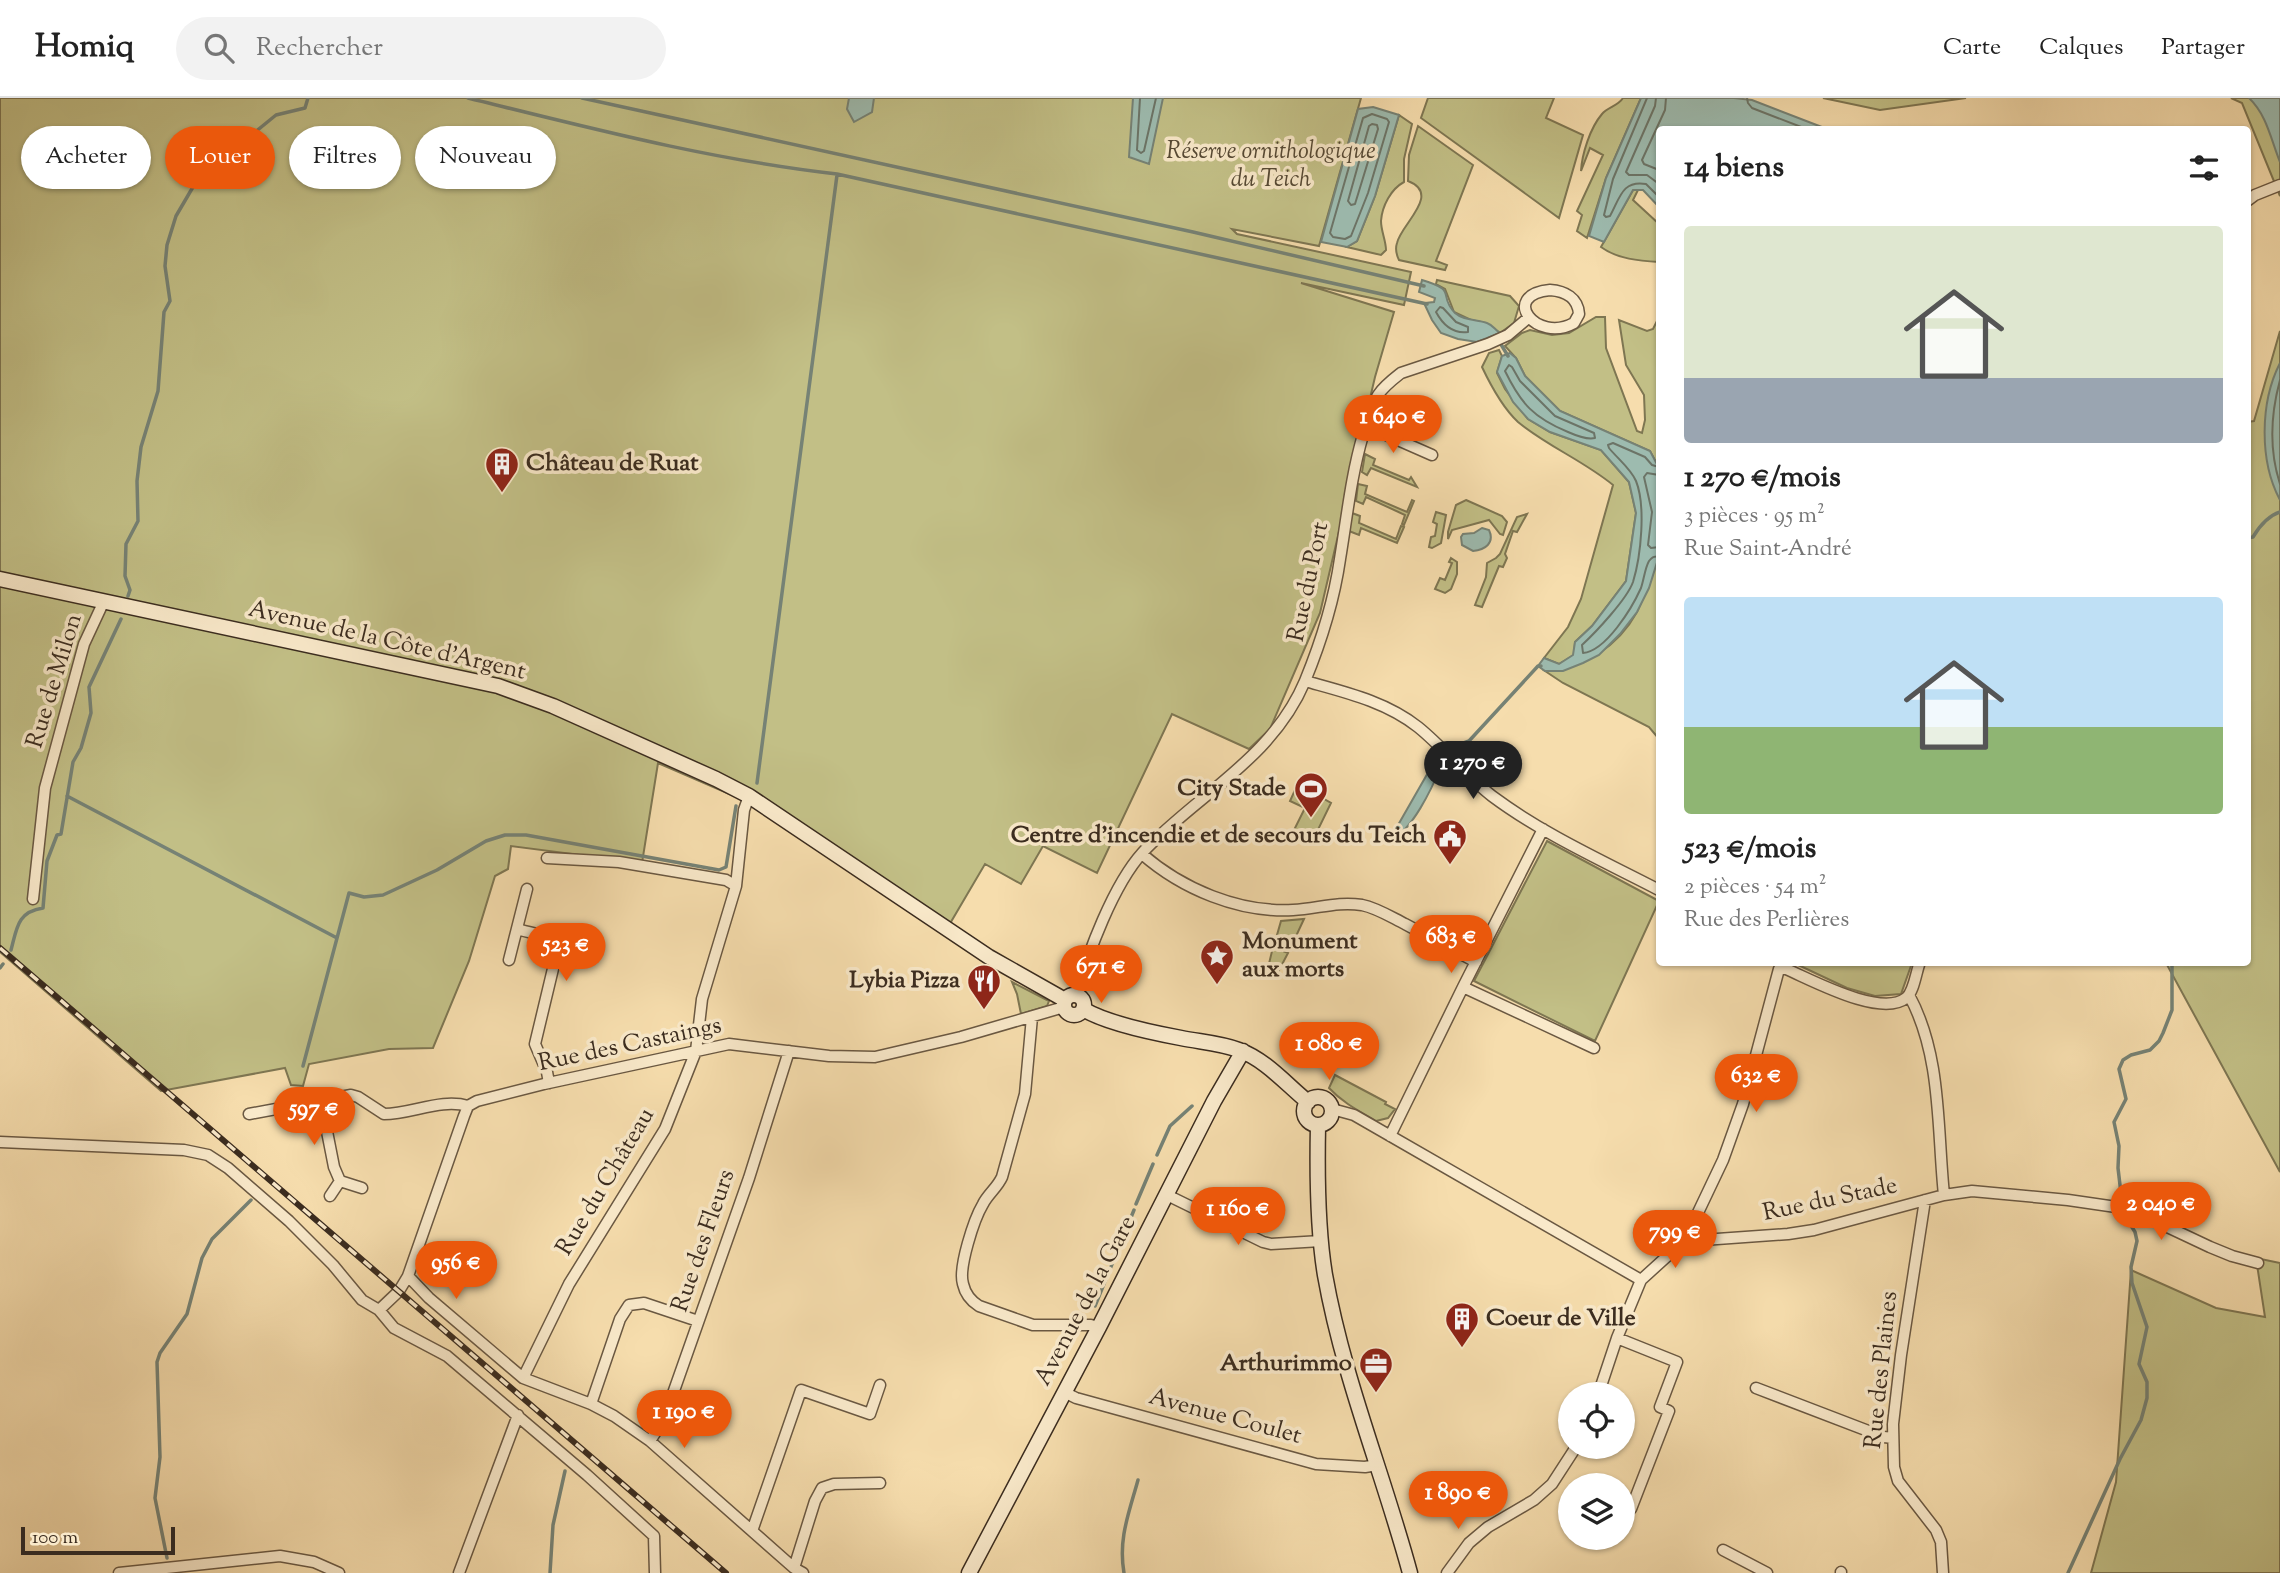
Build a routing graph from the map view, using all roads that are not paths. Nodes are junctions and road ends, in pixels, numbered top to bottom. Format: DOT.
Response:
graph roads {
  1 [pos="2275,187"];
  2 [pos="2251,198"];
  3 [pos="1528,318"];
  4 [pos="1366,426"];
  5 [pos="1432,455"];
  6 [pos="0,579"];
  7 [pos="104,601"];
  8 [pos="1305,681"];
  9 [pos="749,796"];
  10 [pos="1543,830"];
  11 [pos="1142,854"];
  12 [pos="547,858"];
  13 [pos="736,886"];
  14 [pos="1656,888"];
  15 [pos="527,889"];
  16 [pos="33,899"];
  17 [pos="517,929"];
  18 [pos="509,960"];
  19 [pos="1476,962"];
  20 [pos="1778,966"];
  21 [pos="1919,966"];
  22 [pos="1463,986"];
  23 [pos="1909,995"];
  24 [pos="1068,1001"];
  25 [pos="1032,1017"];
  26 [pos="1594,1048"];
  27 [pos="696,1051"];
  28 [pos="789,1051"];
  29 [pos="1243,1051"];
  30 [pos="549,1083"];
  31 [pos="321,1101"];
  32 [pos="1308,1102"];
  33 [pos="468,1106"];
  34 [pos="1332,1109"];
  35 [pos="249,1114"];
  36 [pos="1318,1125"];
  37 [pos="1390,1136"];
  38 [pos="2,1142"];
  39 [pos="340,1181"];
  40 [pos="362,1188"];
  41 [pos="1167,1195"];
  42 [pos="1944,1195"];
  43 [pos="330,1196"];
  44 [pos="1925,1200"];
  45 [pos="1685,1240"];
  46 [pos="1321,1241"];
  47 [pos="2258,1263"];
  48 [pos="408,1276"];
  49 [pos="1641,1280"];
  50 [pos="379,1310"];
  51 [pos="698,1321"];
  52 [pos="1099,1327"];
  53 [pos="1618,1338"];
  54 [pos="523,1378"];
  55 [pos="1603,1382"];
  56 [pos="880,1385"];
  57 [pos="1756,1388"];
  58 [pos="1064,1392"];
  59 [pos="591,1404"];
  60 [pos="518,1415"];
  61 [pos="1893,1438"];
  62 [pos="650,1441"];
  63 [pos="1568,1459"];
  64 [pos="1377,1465"];
  65 [pos="880,1483"];
  66 [pos="1635,1499"];
  67 [pos="752,1531"];
  68 [pos="1723,1550"];
  69 [pos="798,1570"];
  70 [pos="119,1573"];
  71 [pos="339,1573"];
  72 [pos="459,1573"];
  73 [pos="655,1573"];
  74 [pos="969,1573"];
  75 [pos="1410,1573"];
  76 [pos="1447,1573"];
  77 [pos="1767,1573"];
  78 [pos="1943,1573"];
  1 -- 2 [label="street"];
  3 -- 3 [label="street"];
  3 -- 4 [label="street, Rue du Port"];
  4 -- 5 [label="street"];
  4 -- 8 [label="street, Rue du Port"];
  6 -- 7 [label="main road, Avenue de la Côte d'Argent"];
  7 -- 9 [label="main road, Avenue de la Côte d'Argent"];
  7 -- 16 [label="street, Rue de Milon"];
  8 -- 10 [label="street"];
  8 -- 11 [label="street, Rue du Port"];
  9 -- 13 [label="street, Rue du Château"];
  9 -- 24 [label="main road, Avenue de la Côte d'Argent"];
  10 -- 14 [label="street"];
  10 -- 19 [label="street"];
  11 -- 19 [label="street"];
  11 -- 24 [label="street, Rue du Port"];
  12 -- 13 [label="street"];
  13 -- 27 [label="street, Rue du Château"];
  15 -- 17 [label="street"];
  17 -- 18 [label="street"];
  17 -- 30 [label="street"];
  19 -- 22 [label="street"];
  20 -- 23 [label="street"];
  20 -- 45 [label="street"];
  21 -- 23 [label="street"];
  22 -- 26 [label="street"];
  22 -- 37 [label="street"];
  23 -- 42 [label="street"];
  24 -- 25 [label="street, Rue des Castaings"];
  24 -- 29 [label="main road"];
  25 -- 28 [label="street, Rue des Castaings"];
  25 -- 52 [label="street"];
  27 -- 28 [label="street, Rue des Castaings"];
  27 -- 30 [label="street, Rue des Castaings"];
  27 -- 54 [label="street, Rue du Château"];
  28 -- 51 [label="street, Rue des Fleurs"];
  29 -- 32 [label="main road"];
  29 -- 41 [label="main road, Avenue de la Gare"];
  30 -- 33 [label="street, Rue des Castaings"];
  31 -- 33 [label="street"];
  31 -- 35 [label="street"];
  31 -- 39 [label="street"];
  32 -- 34 [label="main road"];
  32 -- 36 [label="main road"];
  33 -- 48 [label="street"];
  34 -- 36 [label="main road"];
  34 -- 37 [label="street"];
  36 -- 46 [label="main road"];
  37 -- 49 [label="street"];
  38 -- 50 [label="street"];
  39 -- 40 [label="street"];
  39 -- 43 [label="street"];
  41 -- 46 [label="street"];
  41 -- 52 [label="main road, Avenue de la Gare"];
  42 -- 44 [label="street, Rue du Stade"];
  42 -- 47 [label="street, Rue du Stade"];
  44 -- 45 [label="street, Rue du Stade"];
  44 -- 61 [label="street, Rue des Plaines"];
  45 -- 49 [label="street"];
  46 -- 64 [label="main road"];
  48 -- 50 [label="street"];
  48 -- 54 [label="street"];
  49 -- 53 [label="street"];
  50 -- 60 [label="street"];
  51 -- 59 [label="street"];
  51 -- 62 [label="street, Rue des Fleurs"];
  52 -- 58 [label="main road, Avenue de la Gare"];
  53 -- 55 [label="street"];
  53 -- 66 [label="street"];
  54 -- 59 [label="street"];
  56 -- 67 [label="street"];
  57 -- 61 [label="street"];
  58 -- 64 [label="street, Avenue Coulet"];
  58 -- 74 [label="main road, Avenue de la Gare"];
  59 -- 62 [label="street"];
  60 -- 72 [label="street"];
  60 -- 73 [label="street"];
  61 -- 78 [label="street, Rue des Plaines"];
  62 -- 67 [label="street"];
  63 -- 76 [label="street"];
  64 -- 75 [label="main road"];
  65 -- 69 [label="street"];
  67 -- 69 [label="street"];
  68 -- 77 [label="street"];
  70 -- 71 [label="street"];
}
